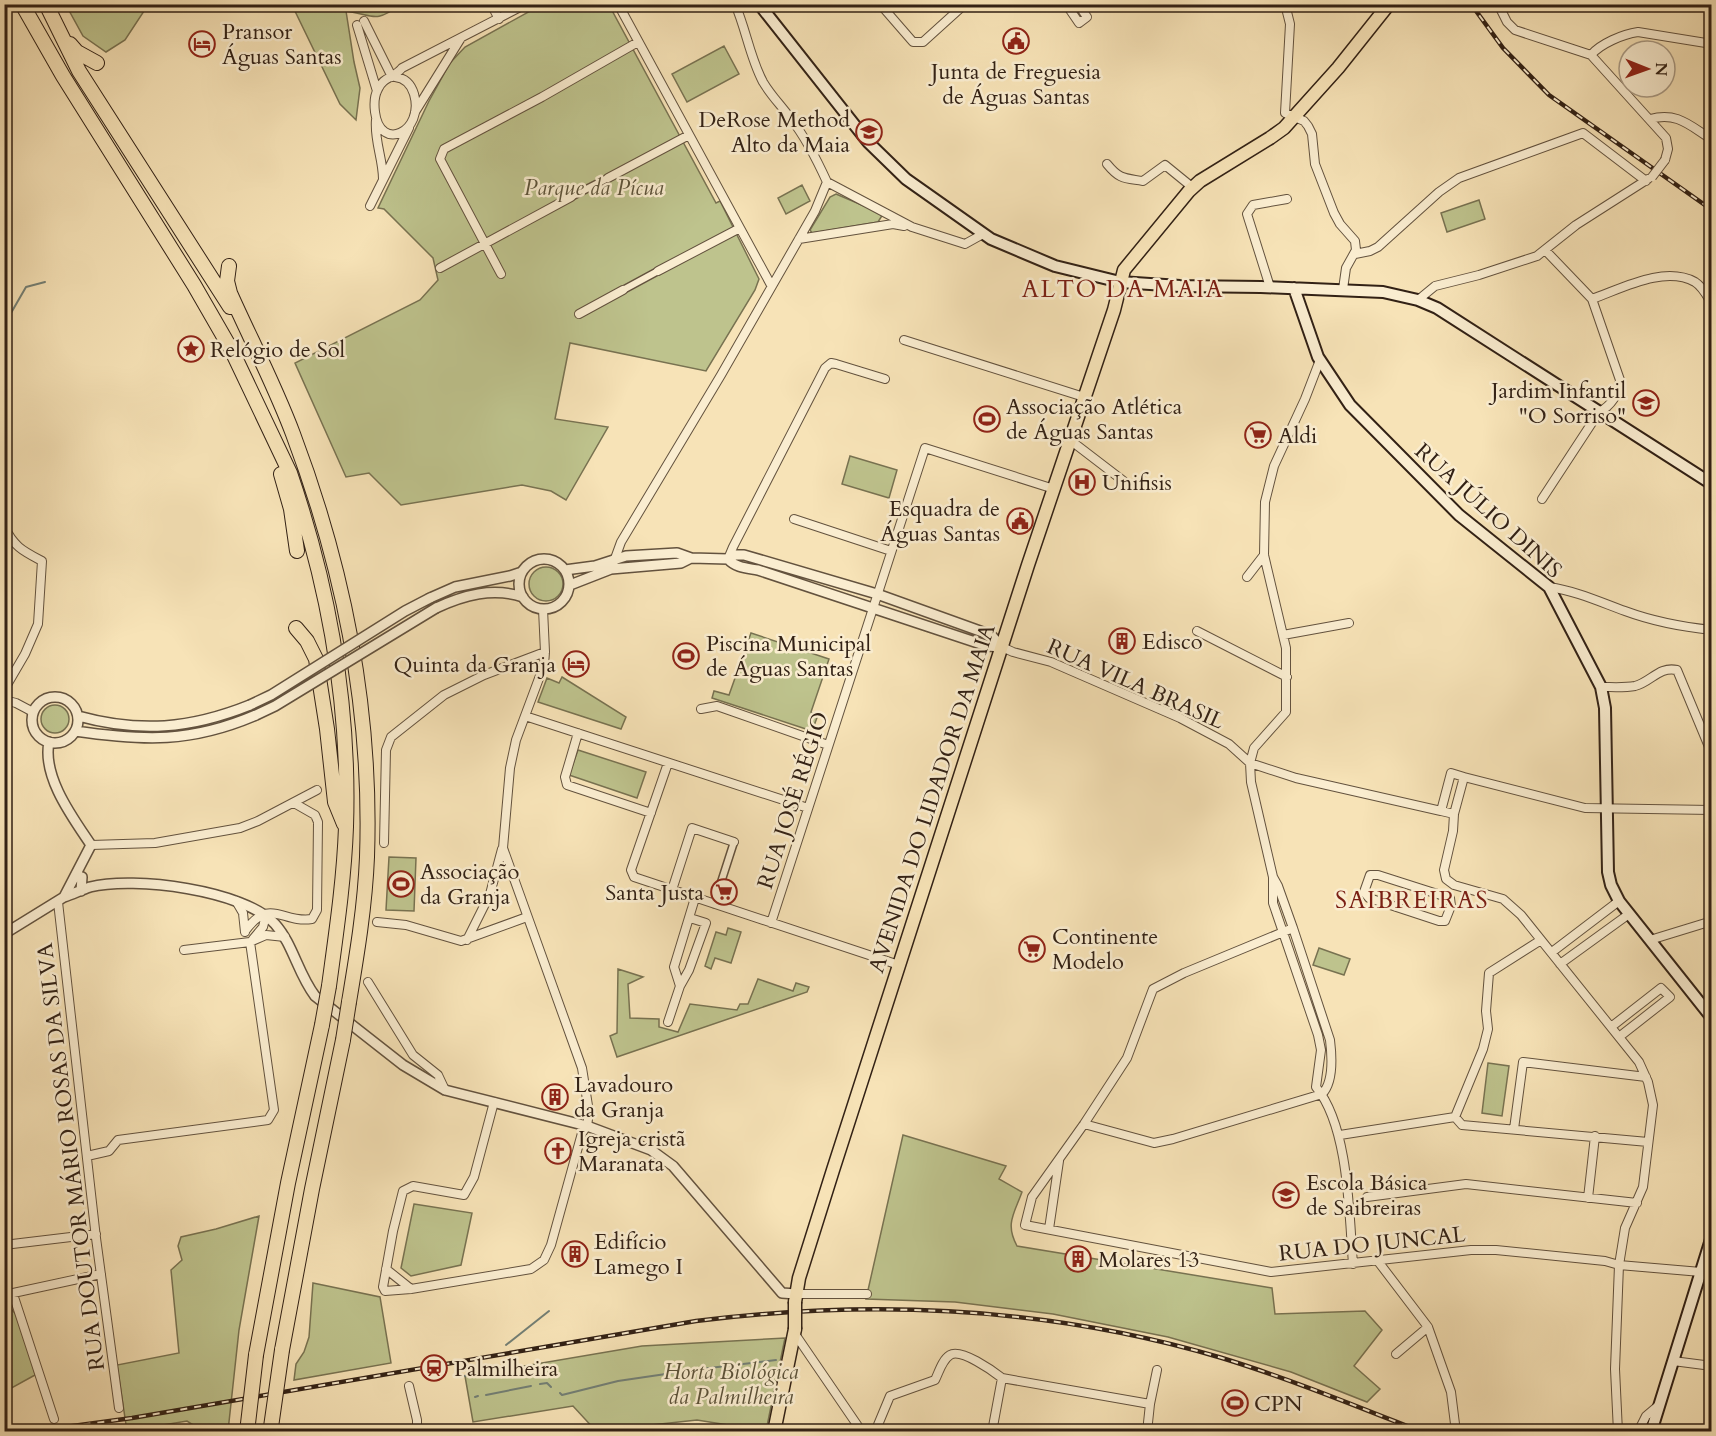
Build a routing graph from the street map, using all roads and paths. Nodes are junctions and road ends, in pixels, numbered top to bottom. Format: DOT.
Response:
graph roads {
  1 [pos="22,4"];
  2 [pos="491,4"];
  3 [pos="526,4"];
  4 [pos="618,4"];
  5 [pos="735,4"];
  6 [pos="759,4"];
  7 [pos="880,4"];
  8 [pos="965,4"];
  9 [pos="1066,4"];
  10 [pos="1078,4"];
  11 [pos="1285,4"];
  12 [pos="1389,4"];
  13 [pos="46,6"];
  14 [pos="1501,6"];
  15 [pos="499,19"];
  16 [pos="462,37"];
  17 [pos="638,42"];
  18 [pos="1712,44"];
  19 [pos="1591,55"];
  20 [pos="97,63"];
  21 [pos="393,77"];
  22 [pos="377,91"];
  23 [pos="416,112"];
  24 [pos="1293,118"];
  25 [pos="376,119"];
  26 [pos="1650,119"];
  27 [pos="409,128"];
  28 [pos="689,135"];
  29 [pos="1708,137"];
  30 [pos="1107,164"];
  31 [pos="608,178"];
  32 [pos="384,179"];
  33 [pos="1649,179"];
  34 [pos="827,182"];
  35 [pos="1192,188"];
  36 [pos="571,198"];
  37 [pos="1287,199"];
  38 [pos="370,206"];
  39 [pos="912,227"];
  40 [pos="740,228"];
  41 [pos="982,234"];
  42 [pos="799,239"];
  43 [pos="485,244"];
  44 [pos="1545,250"];
  45 [pos="1355,254"];
  46 [pos="229,266"];
  47 [pos="440,267"];
  48 [pos="658,271"];
  49 [pos="501,274"];
  50 [pos="1120,282"];
  51 [pos="771,285"];
  52 [pos="1270,287"];
  53 [pos="1294,288"];
  54 [pos="1343,289"];
  55 [pos="623,290"];
  56 [pos="1592,299"];
  57 [pos="1418,300"];
  58 [pos="1712,304"];
  59 [pos="579,314"];
  60 [pos="249,337"];
  61 [pos="904,340"];
  62 [pos="1320,360"];
  63 [pos="885,379"];
  64 [pos="1084,397"];
  65 [pos="1599,412"];
  66 [pos="268,426"];
  67 [pos="1070,440"];
  68 [pos="1712,484"];
  69 [pos="1130,486"];
  70 [pos="1054,489"];
  71 [pos="1542,499"];
  72 [pos="794,519"];
  73 [pos="4,526"];
  74 [pos="297,551"];
  75 [pos="891,551"];
  76 [pos="1264,555"];
  77 [pos="692,558"];
  78 [pos="615,559"];
  79 [pos="729,559"];
  80 [pos="611,569"];
  81 [pos="566,570"];
  82 [pos="522,572"];
  83 [pos="1269,577"];
  84 [pos="570,585"];
  85 [pos="1549,587"];
  86 [pos="877,594"];
  87 [pos="523,597"];
  88 [pos="872,607"];
  89 [pos="543,609"];
  90 [pos="1349,624"];
  91 [pos="296,628"];
  92 [pos="1712,630"];
  93 [pos="1197,631"];
  94 [pos="1283,635"];
  95 [pos="1002,646"];
  96 [pos="545,652"];
  97 [pos="1287,677"];
  98 [pos="1601,687"];
  99 [pos="4,690"];
  100 [pos="4,700"];
  101 [pos="701,710"];
  102 [pos="33,712"];
  103 [pos="78,716"];
  104 [pos="525,716"];
  105 [pos="75,731"];
  106 [pos="579,734"];
  107 [pos="49,742"];
  108 [pos="828,745"];
  109 [pos="1712,754"];
  110 [pos="668,763"];
  111 [pos="1250,763"];
  112 [pos="1464,777"];
  113 [pos="317,790"];
  114 [pos="294,803"];
  115 [pos="808,808"];
  116 [pos="1606,809"];
  117 [pos="1712,810"];
  118 [pos="1441,811"];
  119 [pos="651,813"];
  120 [pos="1454,814"];
  121 [pos="346,829"];
  122 [pos="734,842"];
  123 [pos="384,843"];
  124 [pos="91,845"];
  125 [pos="503,848"];
  126 [pos="80,873"];
  127 [pos="1273,877"];
  128 [pos="1459,886"];
  129 [pos="83,890"];
  130 [pos="672,890"];
  131 [pos="695,898"];
  132 [pos="1450,898"];
  133 [pos="61,900"];
  134 [pos="236,901"];
  135 [pos="1619,901"];
  136 [pos="714,904"];
  137 [pos="1629,914"];
  138 [pos="266,915"];
  139 [pos="527,917"];
  140 [pos="690,918"];
  141 [pos="1712,921"];
  142 [pos="378,922"];
  143 [pos="771,923"];
  144 [pos="1293,928"];
  145 [pos="245,931"];
  146 [pos="1283,932"];
  147 [pos="4,934"];
  148 [pos="285,937"];
  149 [pos="467,940"];
  150 [pos="1541,940"];
  151 [pos="1650,940"];
  152 [pos="250,942"];
  153 [pos="184,950"];
  154 [pos="1552,952"];
  155 [pos="899,964"];
  156 [pos="1560,964"];
  157 [pos="1306,967"];
  158 [pos="1296,971"];
  159 [pos="368,982"];
  160 [pos="680,986"];
  161 [pos="1712,1018"];
  162 [pos="669,1022"];
  163 [pos="1611,1027"];
  164 [pos="1619,1037"];
  165 [pos="1321,1050"];
  166 [pos="1331,1050"];
  167 [pos="1646,1077"];
  168 [pos="445,1090"];
  169 [pos="1322,1094"];
  170 [pos="494,1102"];
  171 [pos="1455,1117"];
  172 [pos="1084,1124"];
  173 [pos="587,1126"];
  174 [pos="1514,1129"];
  175 [pos="1340,1135"];
  176 [pos="1595,1136"];
  177 [pos="1648,1142"];
  178 [pos="87,1156"];
  179 [pos="1059,1160"];
  180 [pos="1367,1197"];
  181 [pos="1588,1198"];
  182 [pos="1637,1203"];
  183 [pos="1049,1229"];
  184 [pos="96,1234"];
  185 [pos="1712,1236"];
  186 [pos="4,1245"];
  187 [pos="1377,1260"];
  188 [pos="1353,1264"];
  189 [pos="1619,1265"];
  190 [pos="386,1269"];
  191 [pos="1701,1272"];
  192 [pos="101,1274"];
  193 [pos="411,1289"];
  194 [pos="9,1294"];
  195 [pos="867,1294"];
  196 [pos="795,1298"];
  197 [pos="1428,1327"];
  198 [pos="795,1331"];
  199 [pos="1396,1354"];
  200 [pos="1673,1361"];
  201 [pos="1712,1366"];
  202 [pos="1157,1370"];
  203 [pos="1002,1378"];
  204 [pos="409,1386"];
  205 [pos="1150,1404"];
  206 [pos="1660,1404"];
  207 [pos="119,1408"];
  208 [pos="54,1419"];
  209 [pos="271,1429"];
  210 [pos="247,1431"];
  211 [pos="417,1431"];
  212 [pos="774,1431"];
  213 [pos="862,1431"];
  214 [pos="875,1431"];
  215 [pos="992,1431"];
  216 [pos="1147,1431"];
  217 [pos="1456,1431"];
  218 [pos="1618,1431"];
  219 [pos="1638,1431"];
  220 [pos="1651,1431"];
  1 -- 66 [label="highway"];
  2 -- 15 [label="street"];
  3 -- 15 [label="street"];
  4 -- 17 [label="street"];
  5 -- 34 [label="street"];
  6 -- 41 [label="main road"];
  7 -- 8 [label="street"];
  9 -- 10 [label="street"];
  11 -- 24 [label="street"];
  12 -- 24 [label="main road, AVENIDA DO LIDADOR DA MAIA"];
  13 -- 20 [label="highway"];
  13 -- 60 [label="highway"];
  14 -- 19 [label="street"];
  15 -- 16 [label="street"];
  16 -- 21 [label="street"];
  16 -- 23 [label="street"];
  17 -- 28 [label="street"];
  17 -- 43 [label="street"];
  18 -- 19 [label="street"];
  19 -- 26 [label="street"];
  21 -- 22 [label="street"];
  21 -- 22 [label="street"];
  21 -- 23 [label="street"];
  22 -- 25 [label="street"];
  23 -- 27 [label="street"];
  24 -- 35 [label="main road, AVENIDA DO LIDADOR DA MAIA"];
  24 -- 45 [label="street"];
  25 -- 27 [label="street"];
  25 -- 32 [label="street"];
  26 -- 29 [label="street"];
  26 -- 33 [label="street, bridge"];
  27 -- 32 [label="street"];
  28 -- 31 [label="street"];
  28 -- 40 [label="street"];
  30 -- 35 [label="street"];
  31 -- 36 [label="street"];
  32 -- 38 [label="street"];
  33 -- 44 [label="street"];
  33 -- 45 [label="street"];
  34 -- 39 [label="street"];
  34 -- 42 [label="street"];
  35 -- 50 [label="main road, AVENIDA DO LIDADOR DA MAIA"];
  36 -- 43 [label="street"];
  37 -- 52 [label="street"];
  39 -- 41 [label="street"];
  39 -- 42 [label="street"];
  40 -- 48 [label="street"];
  40 -- 51 [label="street"];
  41 -- 50 [label="main road"];
  42 -- 51 [label="street"];
  43 -- 47 [label="street"];
  43 -- 49 [label="street"];
  44 -- 56 [label="street"];
  44 -- 57 [label="street"];
  45 -- 54 [label="street"];
  46 -- 60 [label="highway"];
  48 -- 55 [label="street"];
  50 -- 52 [label="main road"];
  50 -- 64 [label="main road, AVENIDA DO LIDADOR DA MAIA"];
  51 -- 78 [label="street"];
  52 -- 53 [label="main road"];
  53 -- 54 [label="main road"];
  53 -- 62 [label="main road, RUA JÚLIO DINIS"];
  54 -- 57 [label="main road"];
  55 -- 59 [label="street"];
  56 -- 58 [label="street"];
  56 -- 65 [label="street"];
  57 -- 65 [label="main road"];
  60 -- 209 [label="highway, bridge"];
  61 -- 64 [label="street"];
  62 -- 76 [label="street"];
  62 -- 85 [label="main road, RUA JÚLIO DINIS"];
  63 -- 79 [label="street"];
  64 -- 67 [label="main road, AVENIDA DO LIDADOR DA MAIA"];
  65 -- 68 [label="main road"];
  65 -- 71 [label="street"];
  66 -- 74 [label="highway"];
  66 -- 121 [label="highway"];
  67 -- 69 [label="street"];
  67 -- 70 [label="main road, AVENIDA DO LIDADOR DA MAIA"];
  70 -- 75 [label="street, RUA JOSÉ RÉGIO"];
  70 -- 95 [label="main road, AVENIDA DO LIDADOR DA MAIA"];
  72 -- 75 [label="street"];
  73 -- 99 [label="street"];
  75 -- 86 [label="street, RUA JOSÉ RÉGIO"];
  76 -- 83 [label="street"];
  76 -- 83 [label="street"];
  77 -- 78 [label="street"];
  77 -- 79 [label="street"];
  77 -- 80 [label="street"];
  78 -- 80 [label="street"];
  78 -- 81 [label="street"];
  79 -- 86 [label="street"];
  79 -- 88 [label="street"];
  80 -- 84 [label="street"];
  81 -- 82 [label="street"];
  81 -- 84 [label="street"];
  82 -- 87 [label="street"];
  82 -- 103 [label="street, bridge"];
  83 -- 94 [label="street"];
  84 -- 89 [label="street"];
  85 -- 92 [label="street"];
  85 -- 98 [label="main road, RUA JÚLIO DINIS"];
  86 -- 88 [label="street, RUA JOSÉ RÉGIO"];
  86 -- 95 [label="street"];
  87 -- 89 [label="street"];
  87 -- 105 [label="street, bridge"];
  88 -- 95 [label="street"];
  88 -- 108 [label="street, RUA JOSÉ RÉGIO"];
  89 -- 96 [label="street"];
  90 -- 94 [label="street"];
  91 -- 121 [label="highway"];
  93 -- 97 [label="street"];
  94 -- 97 [label="street"];
  95 -- 111 [label="street, RUA VILA BRASIL"];
  95 -- 155 [label="main road, AVENIDA DO LIDADOR DA MAIA"];
  96 -- 104 [label="street"];
  96 -- 123 [label="street"];
  97 -- 111 [label="street"];
  98 -- 109 [label="street"];
  98 -- 116 [label="main road, RUA JÚLIO DINIS"];
  100 -- 102 [label="street"];
  101 -- 108 [label="street"];
  102 -- 103 [label="street"];
  102 -- 107 [label="street"];
  103 -- 105 [label="street"];
  104 -- 106 [label="street"];
  104 -- 125 [label="street"];
  105 -- 107 [label="street"];
  106 -- 110 [label="street"];
  106 -- 119 [label="street"];
  107 -- 124 [label="street"];
  108 -- 115 [label="street, RUA JOSÉ RÉGIO"];
  110 -- 115 [label="street"];
  110 -- 119 [label="street"];
  111 -- 118 [label="street"];
  111 -- 127 [label="street"];
  112 -- 116 [label="street"];
  112 -- 118 [label="street"];
  112 -- 120 [label="street"];
  113 -- 114 [label="street"];
  114 -- 124 [label="street"];
  114 -- 138 [label="street"];
  115 -- 143 [label="street, RUA JOSÉ RÉGIO"];
  116 -- 117 [label="street"];
  116 -- 135 [label="main road, RUA JÚLIO DINIS"];
  118 -- 120 [label="street"];
  119 -- 130 [label="street"];
  120 -- 128 [label="street"];
  121 -- 210 [label="highway, bridge"];
  122 -- 130 [label="street"];
  122 -- 136 [label="street"];
  124 -- 126 [label="street"];
  125 -- 139 [label="street"];
  125 -- 149 [label="street"];
  126 -- 129 [label="street"];
  126 -- 129 [label="street"];
  126 -- 133 [label="street"];
  127 -- 144 [label="street"];
  127 -- 146 [label="street"];
  128 -- 132 [label="street"];
  128 -- 150 [label="street"];
  129 -- 133 [label="street"];
  129 -- 134 [label="street"];
  130 -- 131 [label="street"];
  131 -- 136 [label="street"];
  131 -- 140 [label="street"];
  132 -- 132 [label="street"];
  133 -- 147 [label="street"];
  133 -- 178 [label="street, RUA DOUTOR MÁRIO ROSAS DA SILVA"];
  134 -- 138 [label="street"];
  134 -- 145 [label="street"];
  135 -- 137 [label="main road, RUA JÚLIO DINIS"];
  135 -- 154 [label="street"];
  136 -- 143 [label="street"];
  137 -- 151 [label="main road, RUA JÚLIO DINIS"];
  137 -- 156 [label="street"];
  138 -- 145 [label="street"];
  138 -- 148 [label="street"];
  138 -- 152 [label="street"];
  139 -- 149 [label="street"];
  139 -- 173 [label="street"];
  140 -- 160 [label="street"];
  140 -- 160 [label="street"];
  141 -- 151 [label="street"];
  142 -- 149 [label="street"];
  143 -- 155 [label="street"];
  144 -- 146 [label="street"];
  144 -- 157 [label="street"];
  145 -- 152 [label="street"];
  146 -- 158 [label="street"];
  146 -- 172 [label="street"];
  148 -- 152 [label="street"];
  148 -- 168 [label="street"];
  150 -- 154 [label="street"];
  150 -- 171 [label="street"];
  151 -- 161 [label="main road, RUA JÚLIO DINIS"];
  152 -- 153 [label="street"];
  152 -- 178 [label="street"];
  154 -- 156 [label="street"];
  155 -- 196 [label="main road, AVENIDA DO LIDADOR DA MAIA"];
  156 -- 163 [label="street"];
  157 -- 158 [label="street"];
  157 -- 166 [label="street"];
  158 -- 165 [label="street"];
  159 -- 168 [label="street"];
  160 -- 162 [label="street"];
  163 -- 164 [label="street"];
  163 -- 164 [label="street"];
  164 -- 167 [label="street"];
  165 -- 166 [label="street"];
  165 -- 169 [label="street"];
  166 -- 169 [label="street"];
  167 -- 174 [label="street"];
  167 -- 177 [label="street"];
  168 -- 170 [label="street"];
  169 -- 172 [label="street"];
  169 -- 175 [label="street"];
  170 -- 173 [label="street"];
  170 -- 190 [label="street"];
  171 -- 174 [label="street"];
  171 -- 175 [label="street"];
  172 -- 179 [label="street"];
  173 -- 193 [label="street"];
  173 -- 196 [label="street"];
  174 -- 176 [label="street"];
  175 -- 188 [label="street"];
  176 -- 177 [label="street"];
  176 -- 181 [label="street"];
  177 -- 182 [label="street"];
  178 -- 184 [label="street, RUA DOUTOR MÁRIO ROSAS DA SILVA"];
  179 -- 183 [label="street"];
  179 -- 183 [label="street, RUA DO JUNCAL"];
  180 -- 181 [label="street"];
  181 -- 182 [label="street"];
  182 -- 189 [label="street"];
  183 -- 188 [label="street, RUA DO JUNCAL"];
  184 -- 186 [label="street"];
  184 -- 192 [label="street, RUA DOUTOR MÁRIO ROSAS DA SILVA"];
  185 -- 191 [label="main road"];
  187 -- 188 [label="street, RUA DO JUNCAL"];
  187 -- 189 [label="street, RUA DO JUNCAL"];
  187 -- 197 [label="street"];
  189 -- 191 [label="street, RUA DO JUNCAL"];
  189 -- 218 [label="street"];
  190 -- 193 [label="street"];
  190 -- 193 [label="street"];
  191 -- 200 [label="main road"];
  192 -- 194 [label="street"];
  192 -- 207 [label="street, RUA DOUTOR MÁRIO ROSAS DA SILVA"];
  194 -- 208 [label="street"];
  195 -- 196 [label="street"];
  196 -- 198 [label="main road, AVENIDA DO LIDADOR DA MAIA, bridge"];
  197 -- 199 [label="street"];
  197 -- 217 [label="street"];
  198 -- 212 [label="main road, AVENIDA DO LIDADOR DA MAIA"];
  198 -- 213 [label="street"];
  200 -- 201 [label="street"];
  200 -- 206 [label="main road"];
  202 -- 205 [label="street"];
  203 -- 205 [label="street"];
  203 -- 214 [label="street"];
  203 -- 215 [label="street"];
  204 -- 211 [label="street"];
  205 -- 216 [label="street"];
  206 -- 219 [label="street"];
  206 -- 220 [label="main road"];
}
